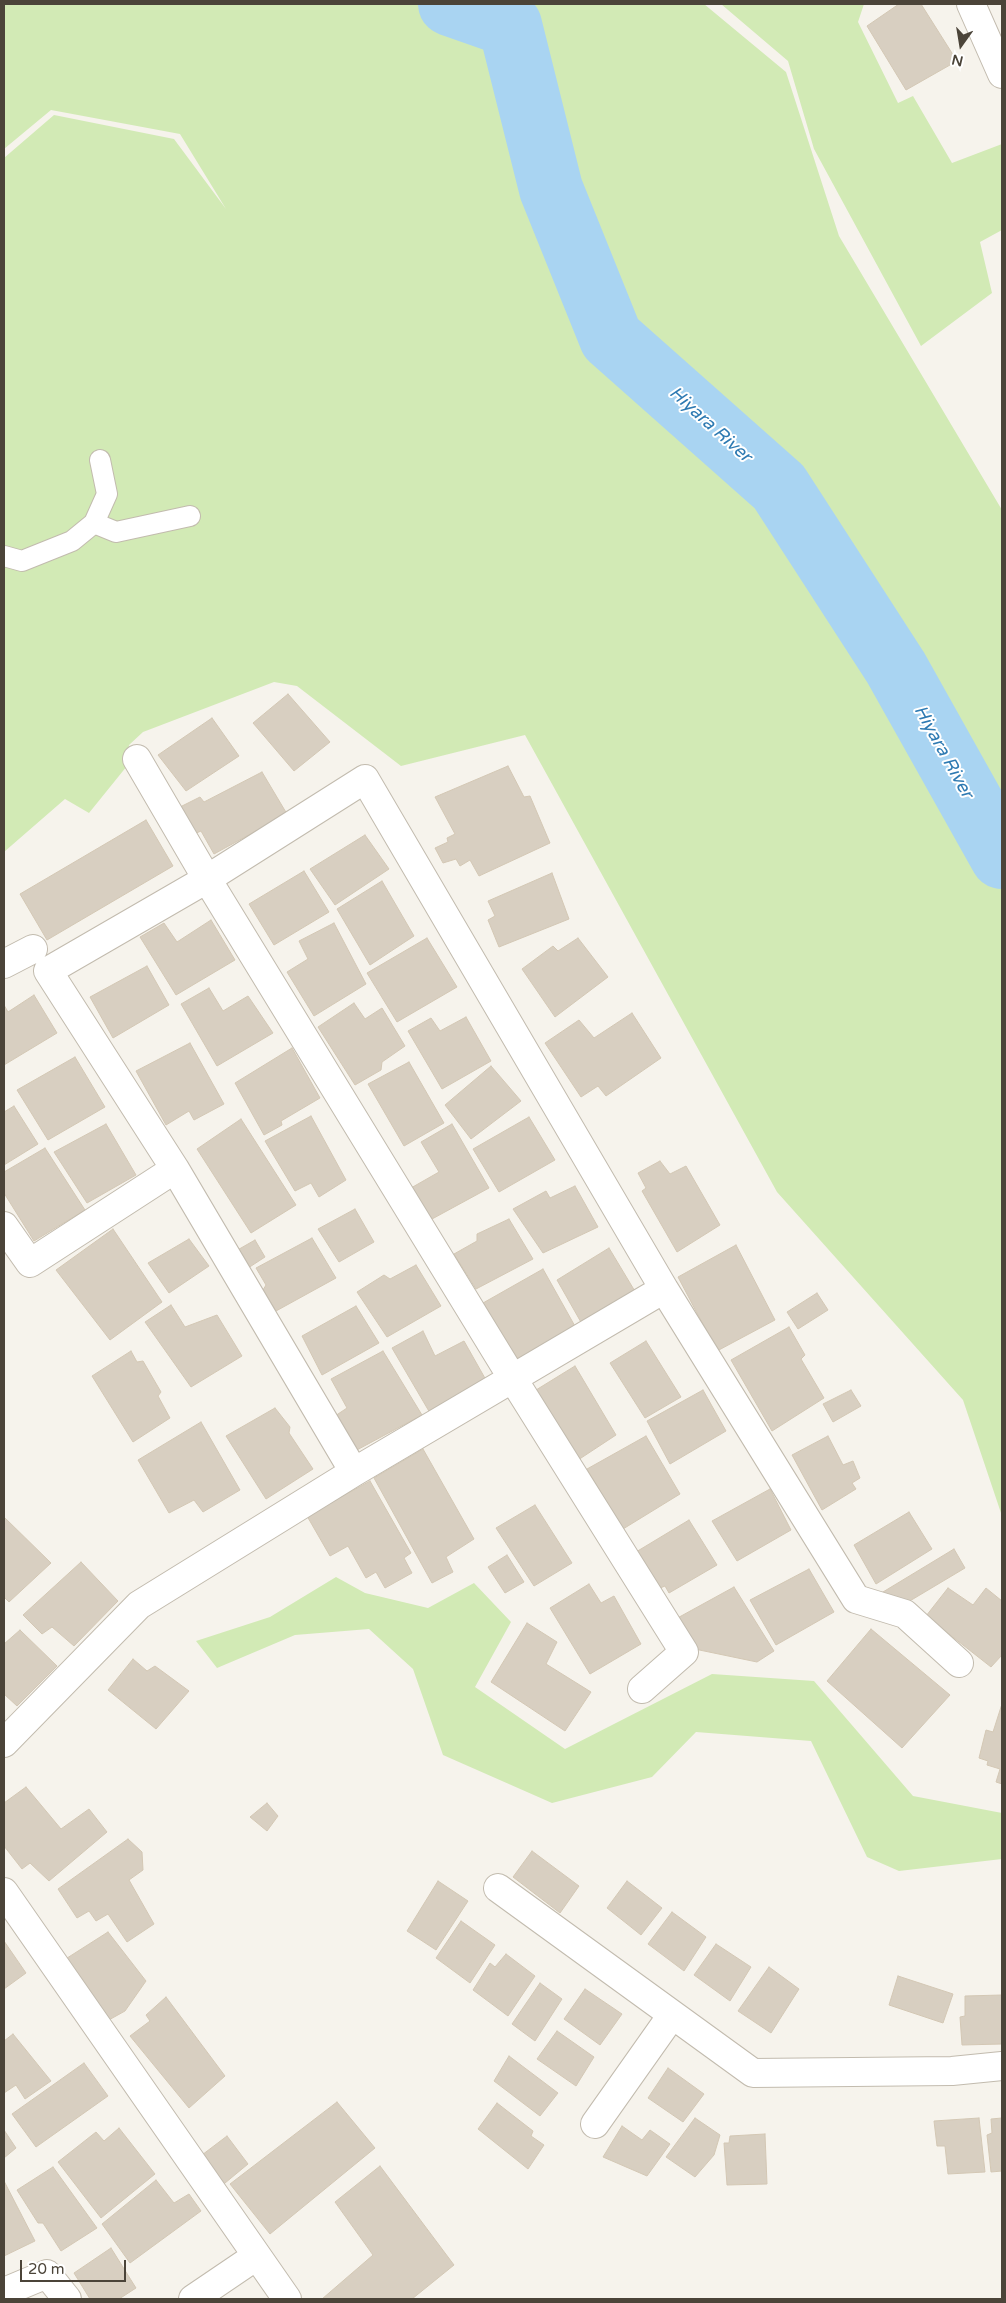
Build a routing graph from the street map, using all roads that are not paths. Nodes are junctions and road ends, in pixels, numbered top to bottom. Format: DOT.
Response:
graph roads {
  1 [pos="971,4"];
  2 [pos="1002,74"];
  3 [pos="100,460"];
  4 [pos="190,516"];
  5 [pos="94,523"];
  6 [pos="4,556"];
  7 [pos="136,759"];
  8 [pos="207,879"];
  9 [pos="33,949"];
  10 [pos="4,964"];
  11 [pos="175,1169"];
  12 [pos="4,1226"];
  13 [pos="664,1289"];
  14 [pos="512,1379"];
  15 [pos="354,1472"];
  16 [pos="959,1663"];
  17 [pos="642,1689"];
  18 [pos="4,1743"];
  19 [pos="498,1888"];
  20 [pos="4,1892"];
  21 [pos="672,2015"];
  22 [pos="1002,2066"];
  23 [pos="595,2124"];
  24 [pos="255,2257"];
  25 [pos="4,2292"];
  26 [pos="67,2299"];
  27 [pos="193,2299"];
  28 [pos="286,2299"];
  1 -- 2 [label="street"];
  3 -- 5 [label="lane"];
  4 -- 5 [label="lane"];
  5 -- 6 [label="lane"];
  7 -- 8 [label="street"];
  8 -- 11 [label="street"];
  8 -- 13 [label="street"];
  8 -- 14 [label="street"];
  9 -- 10 [label="street"];
  11 -- 12 [label="street"];
  11 -- 15 [label="street"];
  13 -- 14 [label="street"];
  13 -- 16 [label="street"];
  14 -- 15 [label="street"];
  14 -- 17 [label="street"];
  15 -- 18 [label="street"];
  19 -- 21 [label="street"];
  20 -- 24 [label="street"];
  21 -- 22 [label="street"];
  21 -- 23 [label="street"];
  24 -- 27 [label="street"];
  24 -- 28 [label="street"];
  25 -- 26 [label="street"];
}
